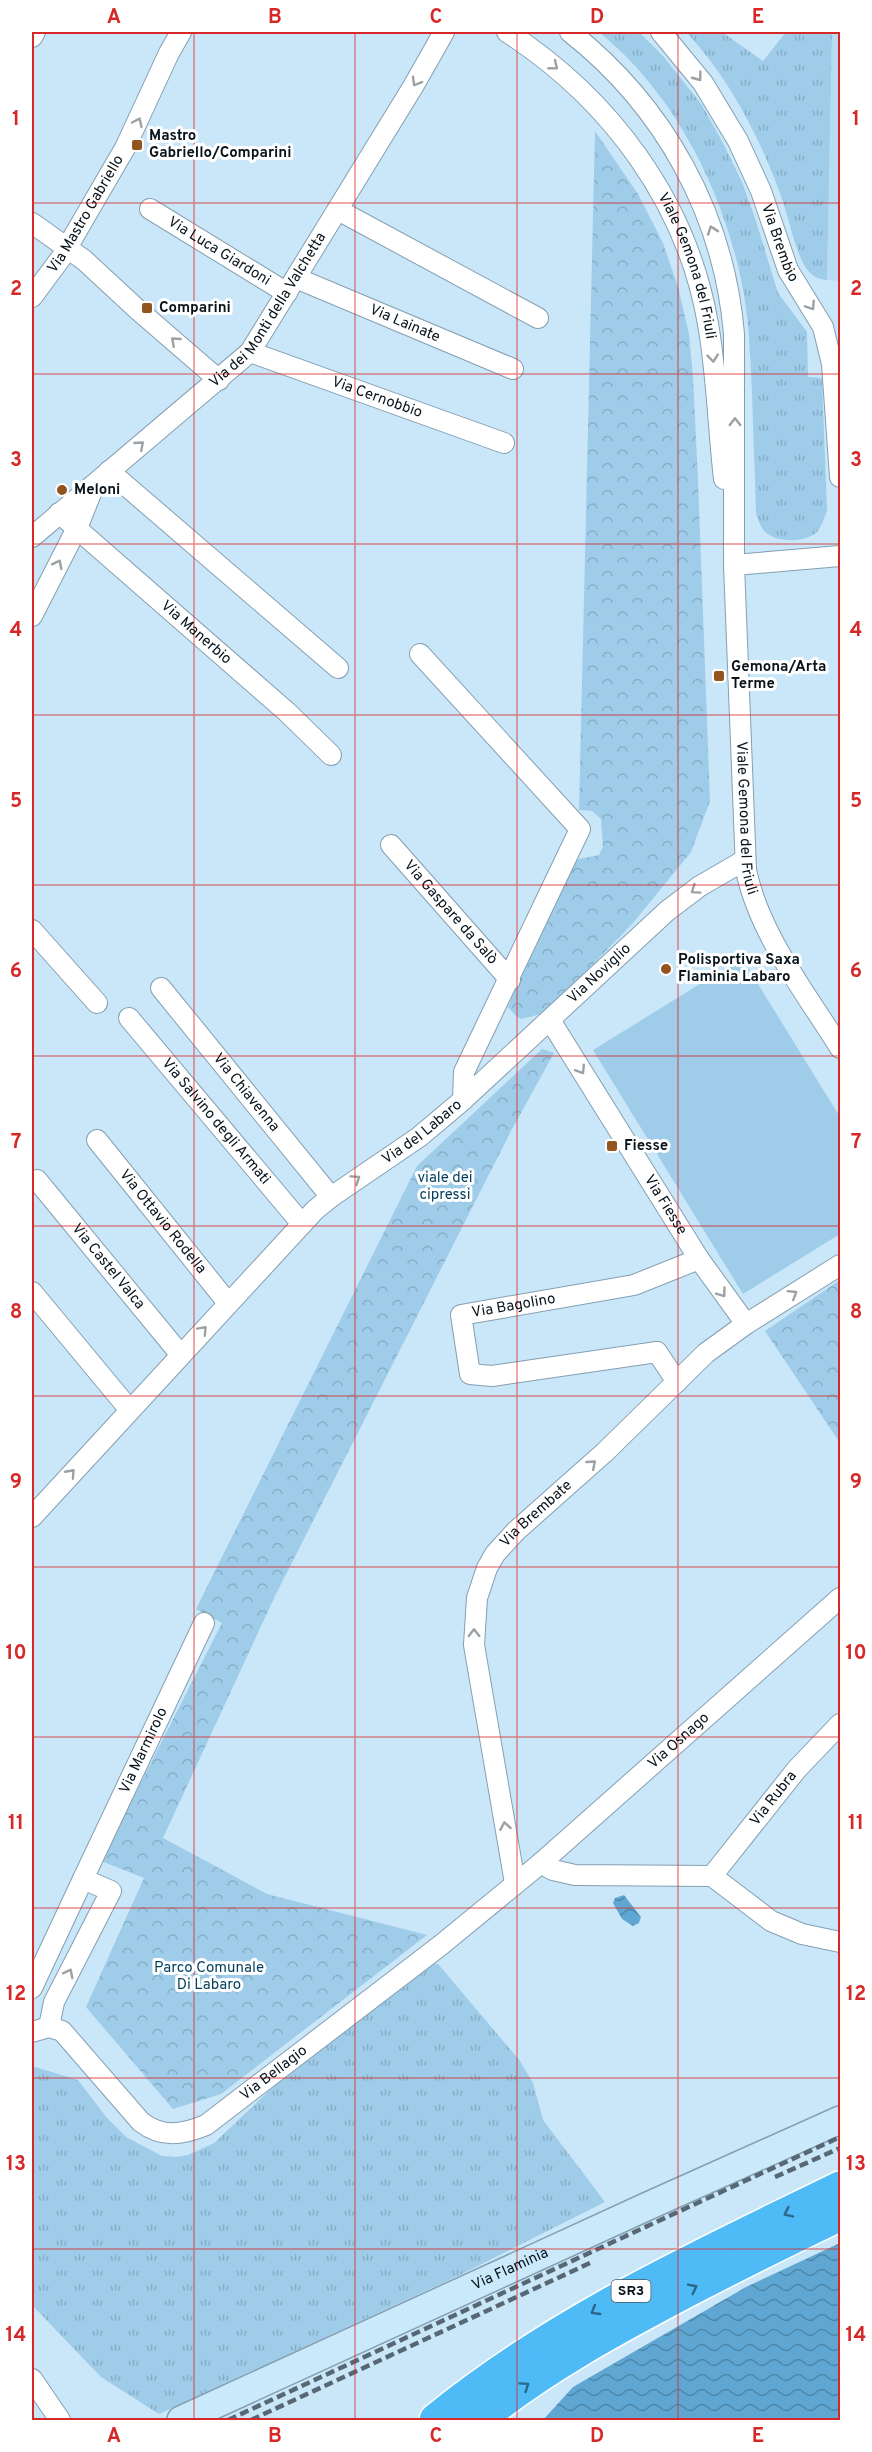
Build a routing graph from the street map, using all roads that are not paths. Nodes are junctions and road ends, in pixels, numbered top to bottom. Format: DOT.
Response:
graph roads {
  1 [pos="35,32"];
  2 [pos="181,32"];
  3 [pos="444,32"];
  4 [pos="507,32"];
  5 [pos="570,32"];
  6 [pos="661,32"];
  7 [pos="32,37"];
  8 [pos="150,209"];
  9 [pos="338,210"];
  10 [pos="32,223"];
  11 [pos="67,246"];
  12 [pos="292,285"];
  13 [pos="32,297"];
  14 [pos="538,318"];
  15 [pos="250,352"];
  16 [pos="513,369"];
  17 [pos="219,380"];
  18 [pos="504,443"];
  19 [pos="102,477"];
  20 [pos="840,477"];
  21 [pos="59,513"];
  22 [pos="77,528"];
  23 [pos="32,537"];
  24 [pos="840,556"];
  25 [pos="734,565"];
  26 [pos="32,616"];
  27 [pos="420,654"];
  28 [pos="338,668"];
  29 [pos="331,755"];
  30 [pos="392,845"];
  31 [pos="745,860"];
  32 [pos="32,930"];
  33 [pos="510,980"];
  34 [pos="161,988"];
  35 [pos="97,1003"];
  36 [pos="129,1018"];
  37 [pos="550,1020"];
  38 [pos="840,1048"];
  39 [pos="464,1100"];
  40 [pos="97,1140"];
  41 [pos="37,1180"];
  42 [pos="331,1197"];
  43 [pos="302,1224"];
  44 [pos="699,1259"];
  45 [pos="840,1265"];
  46 [pos="32,1292"];
  47 [pos="228,1303"];
  48 [pos="746,1324"];
  49 [pos="180,1354"];
  50 [pos="676,1382"];
  51 [pos="129,1409"];
  52 [pos="34,1509"];
  53 [pos="840,1598"];
  54 [pos="204,1623"];
  55 [pos="840,1724"];
  56 [pos="541,1863"];
  57 [pos="712,1876"];
  58 [pos="83,1878"];
  59 [pos="515,1883"];
  60 [pos="840,1942"];
  61 [pos="32,1988"];
  62 [pos="35,2028"];
  63 [pos="840,2120"];
  64 [pos="840,2188"];
  65 [pos="840,2214"];
  66 [pos="32,2379"];
  67 [pos="60,2421"];
  68 [pos="181,2421"];
  69 [pos="436,2421"];
  70 [pos="478,2421"];
  1 -- 7 [label="street"];
  11 -- 2 [label="street, Via Mastro Gabriello, one-way"];
  3 -- 9 [label="street, Via dei Monti della Valchetta, one-way"];
  4 -- 25 [label="street, Viale Gemona del Friuli, one-way"];
  25 -- 5 [label="street, Viale Gemona del Friuli, one-way"];
  6 -- 20 [label="street, Via Brembio, one-way"];
  8 -- 12 [label="street, Via Luca Giardoni"];
  9 -- 12 [label="street, Via dei Monti della Valchetta"];
  9 -- 14 [label="street"];
  10 -- 11 [label="street"];
  11 -- 13 [label="street, Via Mastro Gabriello"];
  17 -- 11 [label="street, one-way"];
  12 -- 15 [label="street, Via dei Monti della Valchetta"];
  12 -- 16 [label="street, Via Lainate"];
  15 -- 17 [label="street, Via dei Monti della Valchetta"];
  15 -- 18 [label="street, Via Cernobbio"];
  19 -- 17 [label="street, Via dei Monti della Valchetta, one-way"];
  19 -- 21 [label="street, Via dei Monti della Valchetta"];
  19 -- 22 [label="street"];
  19 -- 28 [label="street"];
  21 -- 22 [label="street, Via Manerbio"];
  21 -- 23 [label="street, Via dei Monti della Valchetta"];
  26 -- 22 [label="street, one-way"];
  22 -- 29 [label="street, Via Manerbio"];
  24 -- 25 [label="street"];
  25 -- 31 [label="street, Viale Gemona del Friuli"];
  27 -- 33 [label="street, Via del Labaro"];
  30 -- 33 [label="street, Via Gaspare da Salò"];
  31 -- 37 [label="street, Via Noviglio, one-way"];
  31 -- 38 [label="street, Viale Gemona del Friuli"];
  32 -- 35 [label="street"];
  33 -- 39 [label="street, Via del Labaro"];
  34 -- 42 [label="street, Via Chiavenna"];
  36 -- 43 [label="street, Via Salvino degli Armati"];
  37 -- 39 [label="street, Via Noviglio"];
  37 -- 44 [label="street, Via Fiesse, one-way"];
  42 -- 39 [label="street, Via del Labaro, one-way"];
  40 -- 47 [label="street, Via Ottavio Rodella"];
  41 -- 49 [label="street, Via Castel Valca"];
  42 -- 43 [label="street, Via del Labaro"];
  43 -- 47 [label="street, Via del Labaro"];
  44 -- 48 [label="street, Via Fiesse, one-way"];
  44 -- 50 [label="street, Via Bagolino"];
  48 -- 45 [label="street, Via Brembate, one-way"];
  46 -- 51 [label="street"];
  49 -- 47 [label="street, Via del Labaro, one-way"];
  48 -- 50 [label="street, Via Brembate"];
  49 -- 51 [label="street, Via del Labaro"];
  59 -- 50 [label="street, Via Brembate, one-way"];
  52 -- 51 [label="street, Via del Labaro, one-way"];
  53 -- 56 [label="street, Via Osnago"];
  54 -- 58 [label="street, Via Marmirolo"];
  55 -- 57 [label="street, Via Rubra"];
  56 -- 57 [label="street"];
  56 -- 59 [label="street, Via Osnago"];
  57 -- 60 [label="street"];
  58 -- 61 [label="street, Via Marmirolo"];
  62 -- 58 [label="street, one-way"];
  59 -- 62 [label="street, Via Bellagio"];
  63 -- 68 [label="street, Via Flaminia"];
  64 -- 69 [label="highway, SR3, one-way"];
  70 -- 65 [label="highway, SR3, one-way"];
  66 -- 67 [label="street"];
}
